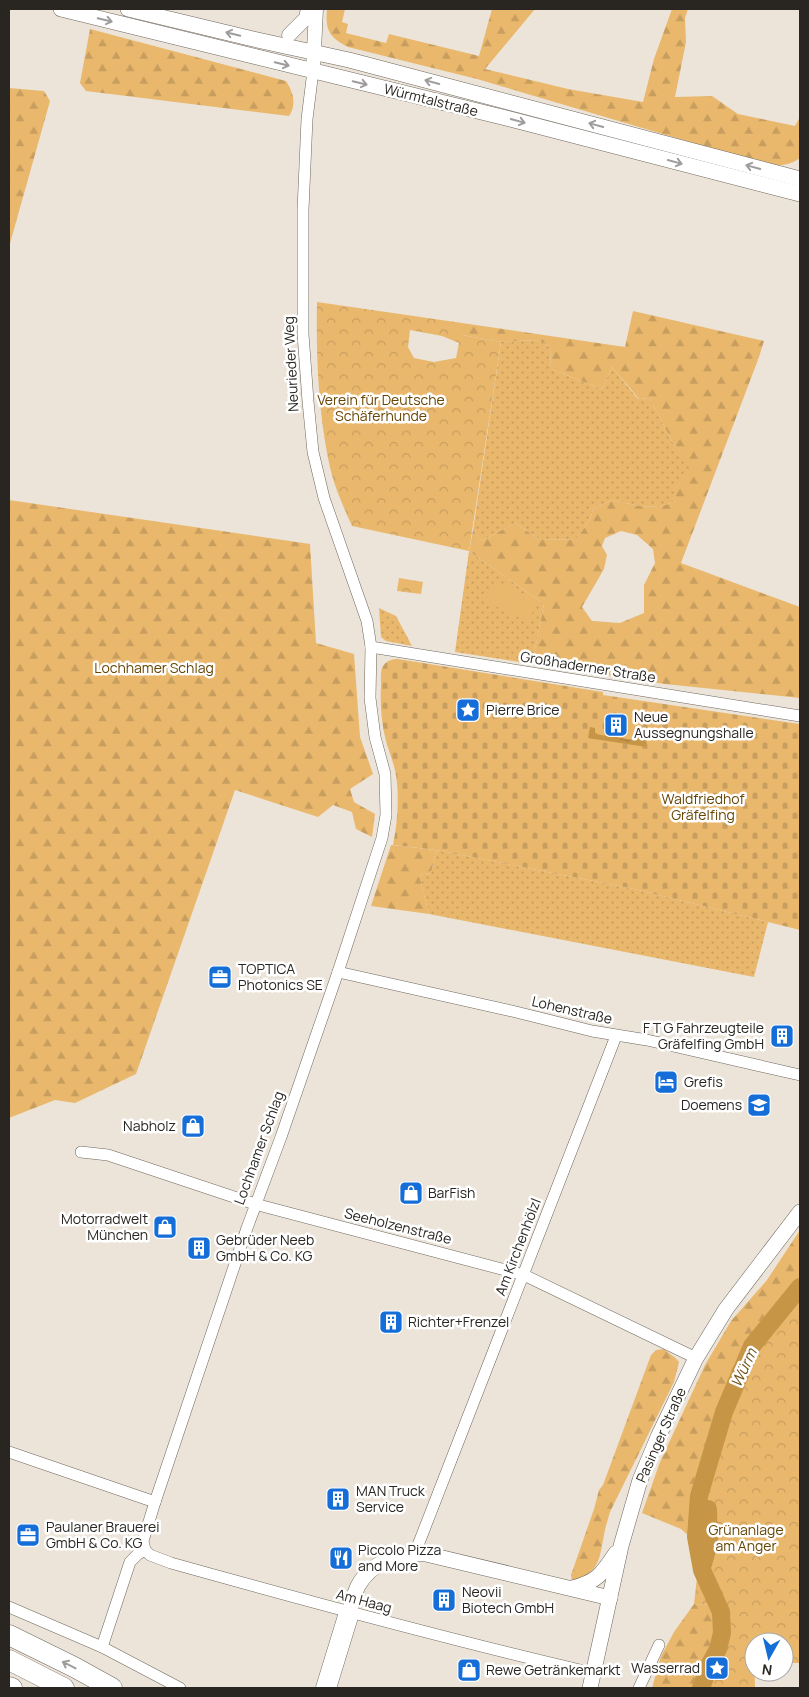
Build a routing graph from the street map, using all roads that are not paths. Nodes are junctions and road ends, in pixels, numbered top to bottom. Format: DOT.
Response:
graph roads {
  1 [pos="61,9"];
  2 [pos="128,9"];
  3 [pos="308,9"];
  4 [pos="316,9"];
  5 [pos="290,35"];
  6 [pos="253,39"];
  7 [pos="314,52"];
  8 [pos="313,71"];
  9 [pos="800,179"];
  10 [pos="800,194"];
  11 [pos="371,647"];
  12 [pos="800,716"];
  13 [pos="338,972"];
  14 [pos="616,1036"];
  15 [pos="800,1075"];
  16 [pos="81,1152"];
  17 [pos="255,1204"];
  18 [pos="800,1212"];
  19 [pos="524,1274"];
  20 [pos="696,1358"];
  21 [pos="9,1452"];
  22 [pos="156,1502"];
  23 [pos="621,1546"];
  24 [pos="145,1550"];
  25 [pos="415,1553"];
  26 [pos="572,1588"];
  27 [pos="610,1598"];
  28 [pos="9,1607"];
  29 [pos="349,1613"];
  30 [pos="9,1635"];
  31 [pos="659,1645"];
  32 [pos="102,1646"];
  33 [pos="9,1660"];
  34 [pos="580,1670"];
  35 [pos="64,1688"];
  36 [pos="112,1688"];
  37 [pos="180,1688"];
  38 [pos="326,1688"];
  39 [pos="590,1688"];
  40 [pos="639,1688"];
  1 -- 8 [label="main road, Würmtalstraße, one-way"];
  6 -- 2 [label="main road, Würmtalstraße, one-way"];
  3 -- 5 [label="street"];
  4 -- 7 [label="street"];
  5 -- 6 [label="main road"];
  6 -- 7 [label="main road, Würmtalstraße"];
  7 -- 8 [label="street"];
  9 -- 7 [label="main road, Würmtalstraße, one-way"];
  8 -- 10 [label="main road, Würmtalstraße, one-way"];
  8 -- 11 [label="street, Neurieder Weg"];
  11 -- 12 [label="street, Großhaderner Straße"];
  11 -- 13 [label="street, Lochhamer Schlag"];
  13 -- 14 [label="street, Lohenstraße"];
  13 -- 17 [label="street, Lochhamer Schlag"];
  14 -- 15 [label="street, Lohenstraße"];
  14 -- 19 [label="street, Am Kirchenhölzl"];
  16 -- 17 [label="street, Seeholzenstraße"];
  17 -- 19 [label="street, Seeholzenstraße"];
  17 -- 22 [label="street, Lochhamer Schlag"];
  18 -- 20 [label="main road, Pasinger Straße"];
  19 -- 20 [label="street, Seeholzenstraße"];
  19 -- 25 [label="street, Am Kirchenhölzl"];
  20 -- 23 [label="main road, Pasinger Straße"];
  21 -- 22 [label="street"];
  22 -- 24 [label="street, Lochhamer Schlag"];
  23 -- 26 [label="main road"];
  23 -- 27 [label="main road, Pasinger Straße"];
  24 -- 29 [label="street, Am Haag"];
  24 -- 32 [label="street"];
  25 -- 26 [label="main road"];
  25 -- 29 [label="main road"];
  26 -- 27 [label="main road"];
  27 -- 39 [label="main road, Pasinger Straße"];
  28 -- 32 [label="street"];
  29 -- 34 [label="street, Am Haag"];
  29 -- 38 [label="highway"];
  36 -- 30 [label="highway, one-way"];
  31 -- 40 [label="street"];
  32 -- 37 [label="street"];
  33 -- 35 [label="highway"];
}
